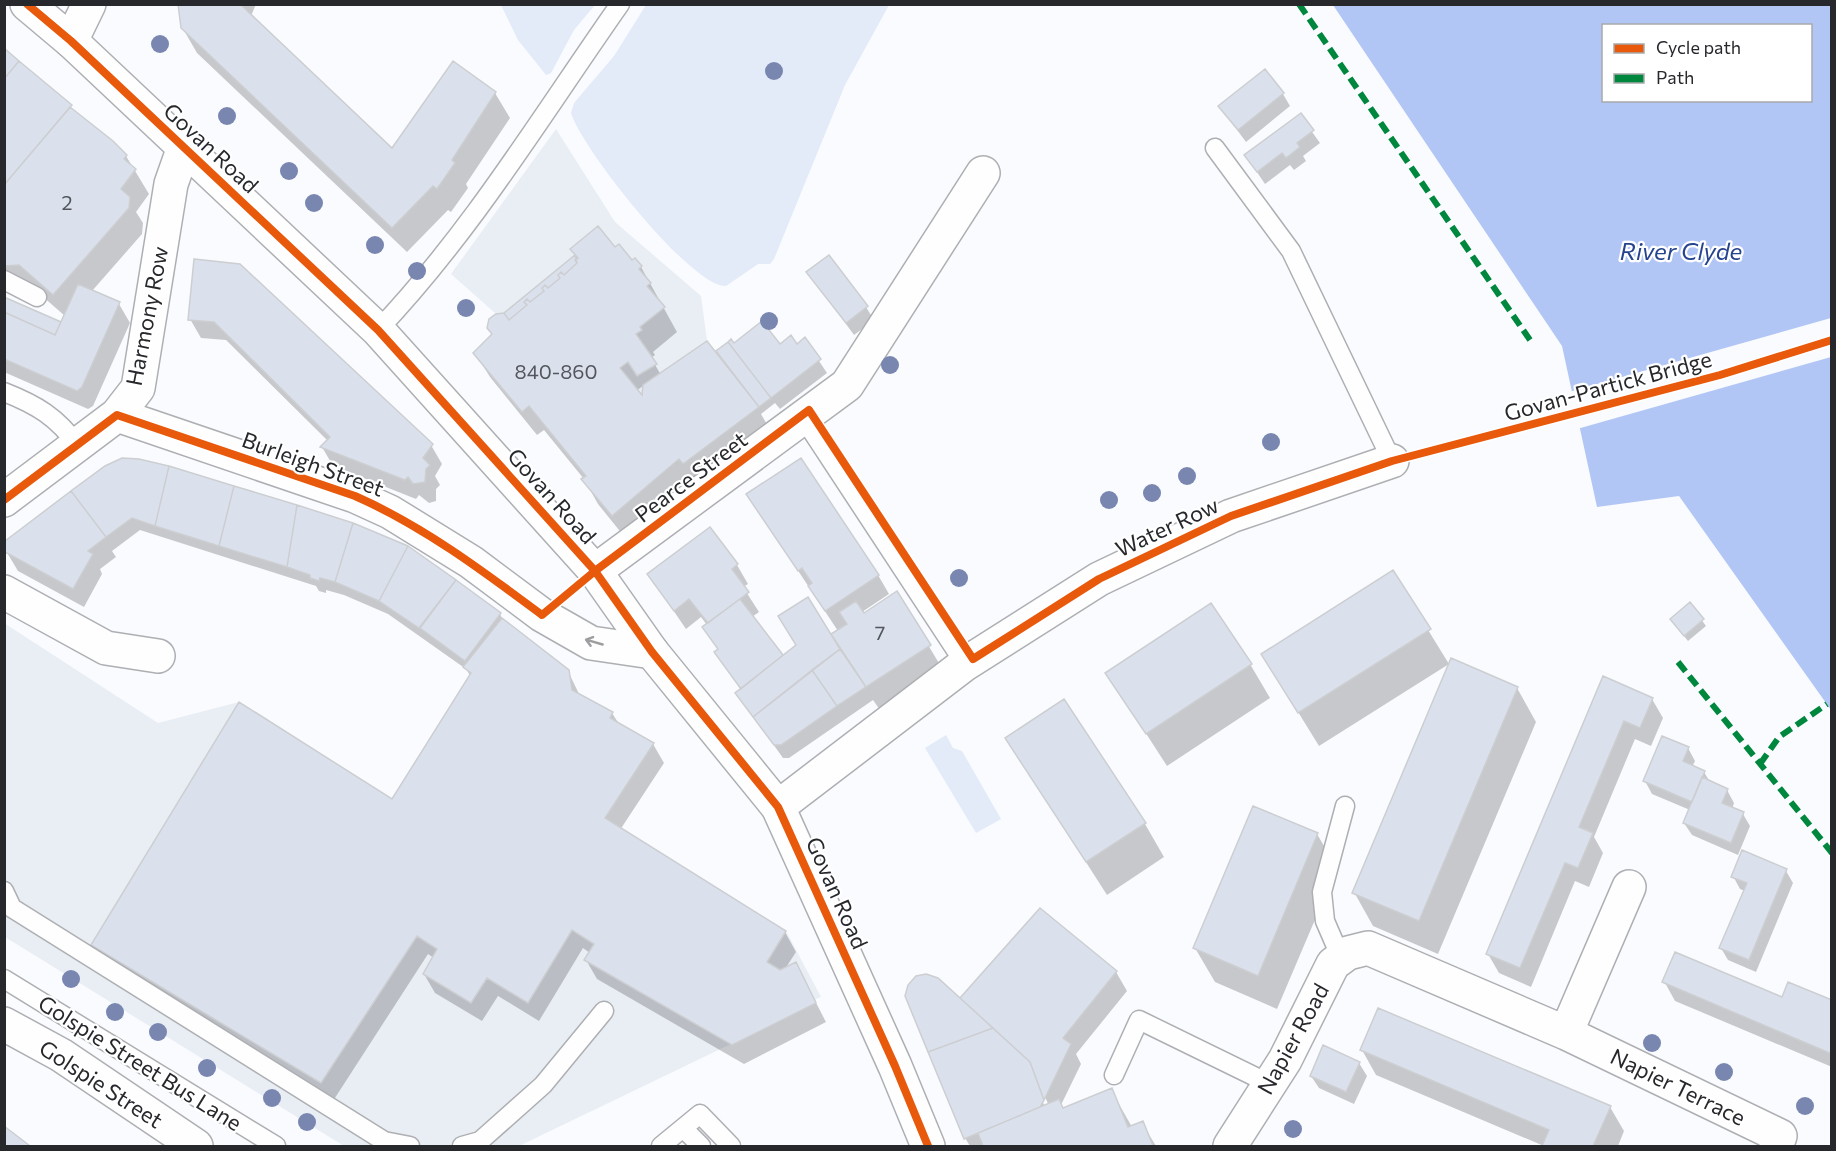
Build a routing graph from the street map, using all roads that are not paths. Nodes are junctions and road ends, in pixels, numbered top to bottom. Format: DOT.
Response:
graph roads {
  1 [pos="27,4"];
  2 [pos="89,4"];
  3 [pos="620,4"];
  4 [pos="71,41"];
  5 [pos="184,147"];
  6 [pos="1215,148"];
  7 [pos="983,173"];
  8 [pos="4,280"];
  9 [pos="37,297"];
  10 [pos="378,330"];
  11 [pos="4,392"];
  12 [pos="117,415"];
  13 [pos="802,416"];
  14 [pos="78,446"];
  15 [pos="1392,460"];
  16 [pos="4,500"];
  17 [pos="595,572"];
  18 [pos="4,592"];
  19 [pos="652,652"];
  20 [pos="158,656"];
  21 [pos="965,664"];
  22 [pos="1344,806"];
  23 [pos="778,807"];
  24 [pos="1629,886"];
  25 [pos="4,891"];
  26 [pos="1355,953"];
  27 [pos="4,979"];
  28 [pos="604,1011"];
  29 [pos="4,1024"];
  30 [pos="1566,1033"];
  31 [pos="1114,1075"];
  32 [pos="1270,1084"];
  33 [pos="683,1128"];
  34 [pos="196,1146"];
  35 [pos="276,1146"];
  36 [pos="410,1146"];
  37 [pos="462,1146"];
  38 [pos="661,1146"];
  39 [pos="701,1146"];
  40 [pos="731,1146"];
  41 [pos="928,1146"];
  42 [pos="1230,1146"];
  43 [pos="1776,1146"];
  1 -- 4 [label="street, Govan Road"];
  2 -- 4 [label="street"];
  3 -- 10 [label="lane"];
  4 -- 5 [label="street, Govan Road"];
  5 -- 10 [label="street, Govan Road"];
  5 -- 12 [label="street, Harmony Row"];
  6 -- 15 [label="lane"];
  7 -- 13 [label="street, Pearce Street"];
  8 -- 9 [label="lane"];
  10 -- 17 [label="street, Govan Road"];
  11 -- 14 [label="lane"];
  12 -- 14 [label="street, Harmony Row"];
  19 -- 12 [label="street, Burleigh Street, one-way"];
  13 -- 17 [label="street, Pearce Street"];
  13 -- 21 [label="lane"];
  14 -- 16 [label="street, Harmony Row"];
  15 -- 21 [label="street, Water Row"];
  17 -- 19 [label="street, Govan Road"];
  18 -- 20 [label="street"];
  19 -- 23 [label="street, Govan Road"];
  21 -- 23 [label="street, Water Row"];
  22 -- 26 [label="lane"];
  23 -- 41 [label="street, Govan Road"];
  24 -- 30 [label="street"];
  25 -- 36 [label="lane"];
  26 -- 30 [label="street, Napier Terrace"];
  26 -- 32 [label="street, Napier Road"];
  27 -- 35 [label="lane, Golspie Street Bus Lane"];
  28 -- 37 [label="lane"];
  29 -- 34 [label="street, Golspie Street"];
  30 -- 43 [label="street, Napier Terrace"];
  31 -- 32 [label="lane"];
  32 -- 42 [label="street, Napier Road"];
  33 -- 38 [label="lane"];
  33 -- 39 [label="lane"];
  33 -- 40 [label="lane"];
}
